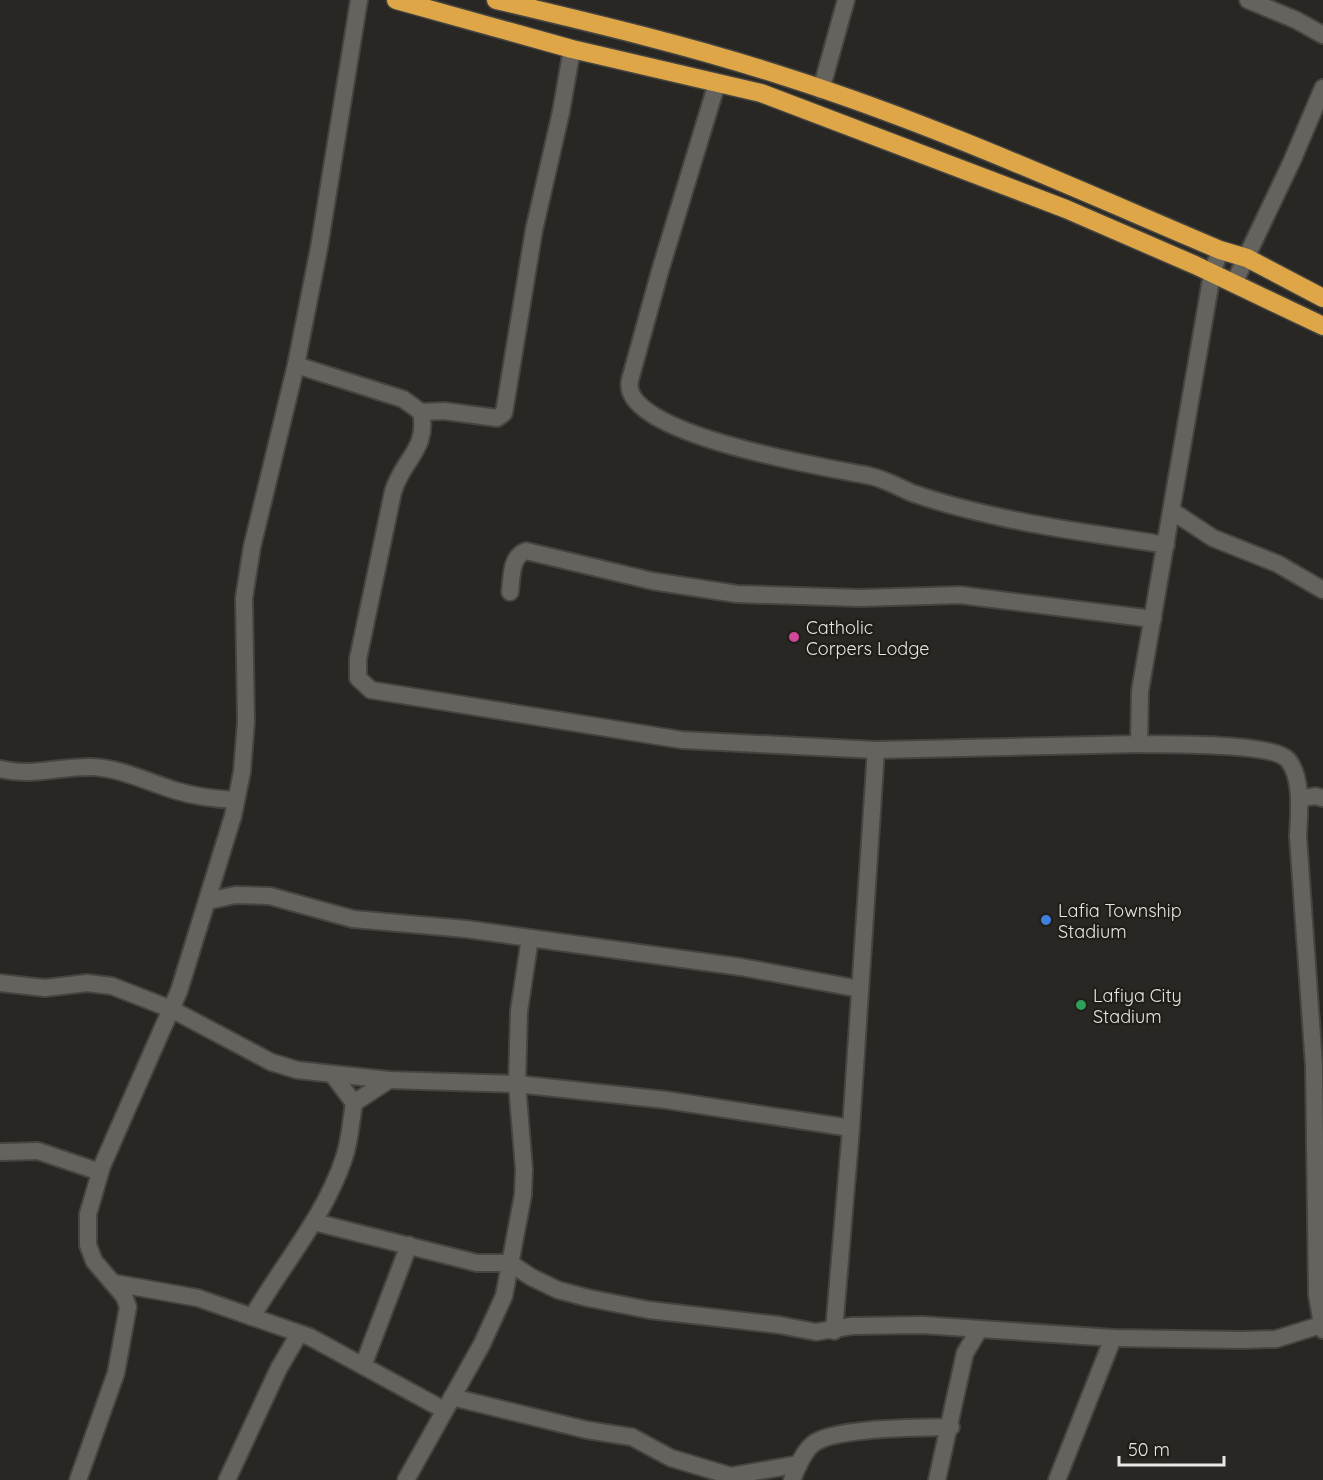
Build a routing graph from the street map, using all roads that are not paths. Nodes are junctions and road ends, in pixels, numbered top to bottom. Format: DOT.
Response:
graph roads {
  1 [pos="359,0"];
  2 [pos="396,0"];
  3 [pos="496,0"];
  4 [pos="846,0"];
  5 [pos="1248,0"];
  6 [pos="1323,35"];
  7 [pos="572,49"];
  8 [pos="717,83"];
  9 [pos="1323,88"];
  10 [pos="821,90"];
  11 [pos="1220,250"];
  12 [pos="1247,258"];
  13 [pos="1212,274"];
  14 [pos="1234,283"];
  15 [pos="1323,298"];
  16 [pos="1323,326"];
  17 [pos="296,365"];
  18 [pos="421,412"];
  19 [pos="1172,511"];
  20 [pos="1166,544"];
  21 [pos="1323,590"];
  22 [pos="510,592"];
  23 [pos="1153,619"];
  24 [pos="1139,744"];
  25 [pos="876,750"];
  26 [pos="0,769"];
  27 [pos="1323,798"];
  28 [pos="1299,799"];
  29 [pos="236,800"];
  30 [pos="208,901"];
  31 [pos="530,938"];
  32 [pos="0,983"];
  33 [pos="860,989"];
  34 [pos="171,1009"];
  35 [pos="333,1075"];
  36 [pos="389,1080"];
  37 [pos="517,1084"];
  38 [pos="354,1104"];
  39 [pos="1319,1122"];
  40 [pos="851,1128"];
  41 [pos="0,1152"];
  42 [pos="100,1172"];
  43 [pos="314,1222"];
  44 [pos="409,1245"];
  45 [pos="510,1263"];
  46 [pos="114,1283"];
  47 [pos="252,1317"];
  48 [pos="1322,1327"];
  49 [pos="952,1328"];
  50 [pos="979,1330"];
  51 [pos="834,1331"];
  52 [pos="299,1334"];
  53 [pos="1113,1338"];
  54 [pos="966,1353"];
  55 [pos="363,1366"];
  56 [pos="448,1403"];
  57 [pos="951,1427"];
  58 [pos="800,1464"];
  59 [pos="78,1480"];
  60 [pos="227,1480"];
  61 [pos="406,1480"];
  62 [pos="792,1480"];
  63 [pos="937,1480"];
  64 [pos="1057,1480"];
  1 -- 17 [label="street"];
  2 -- 7 [label="highway"];
  3 -- 10 [label="highway"];
  4 -- 10 [label="street"];
  5 -- 6 [label="street"];
  7 -- 8 [label="highway"];
  7 -- 18 [label="street"];
  8 -- 13 [label="highway"];
  8 -- 20 [label="street"];
  9 -- 12 [label="street"];
  10 -- 11 [label="highway"];
  11 -- 12 [label="highway"];
  11 -- 13 [label="street"];
  12 -- 14 [label="street"];
  12 -- 15 [label="highway"];
  13 -- 14 [label="highway"];
  13 -- 19 [label="street"];
  14 -- 16 [label="highway"];
  17 -- 18 [label="street"];
  17 -- 29 [label="street"];
  18 -- 25 [label="street"];
  19 -- 20 [label="street"];
  19 -- 21 [label="street"];
  20 -- 23 [label="street"];
  22 -- 23 [label="street"];
  23 -- 24 [label="street"];
  24 -- 25 [label="street"];
  24 -- 28 [label="street"];
  25 -- 33 [label="street"];
  26 -- 29 [label="street"];
  27 -- 28 [label="street"];
  28 -- 39 [label="street"];
  29 -- 30 [label="street"];
  30 -- 31 [label="street"];
  30 -- 34 [label="street"];
  31 -- 33 [label="street"];
  31 -- 37 [label="street"];
  32 -- 34 [label="street"];
  33 -- 40 [label="street"];
  34 -- 35 [label="street"];
  34 -- 42 [label="street"];
  35 -- 36 [label="street"];
  35 -- 38 [label="street"];
  36 -- 37 [label="street"];
  36 -- 38 [label="street"];
  37 -- 40 [label="street"];
  37 -- 45 [label="street"];
  38 -- 43 [label="street"];
  39 -- 48 [label="street"];
  40 -- 51 [label="street"];
  41 -- 42 [label="street"];
  42 -- 46 [label="street"];
  43 -- 44 [label="street"];
  43 -- 47 [label="street"];
  44 -- 45 [label="street"];
  44 -- 55 [label="street"];
  45 -- 51 [label="street"];
  45 -- 56 [label="street"];
  46 -- 47 [label="street"];
  46 -- 59 [label="street"];
  47 -- 52 [label="street"];
  48 -- 53 [label="street"];
  49 -- 50 [label="street"];
  49 -- 51 [label="street"];
  49 -- 54 [label="street"];
  50 -- 53 [label="street"];
  50 -- 54 [label="street"];
  52 -- 55 [label="street"];
  52 -- 60 [label="street"];
  53 -- 64 [label="street"];
  54 -- 57 [label="street"];
  55 -- 56 [label="street"];
  56 -- 58 [label="street"];
  56 -- 61 [label="street"];
  57 -- 58 [label="street"];
  57 -- 63 [label="street"];
  58 -- 62 [label="street"];
}
